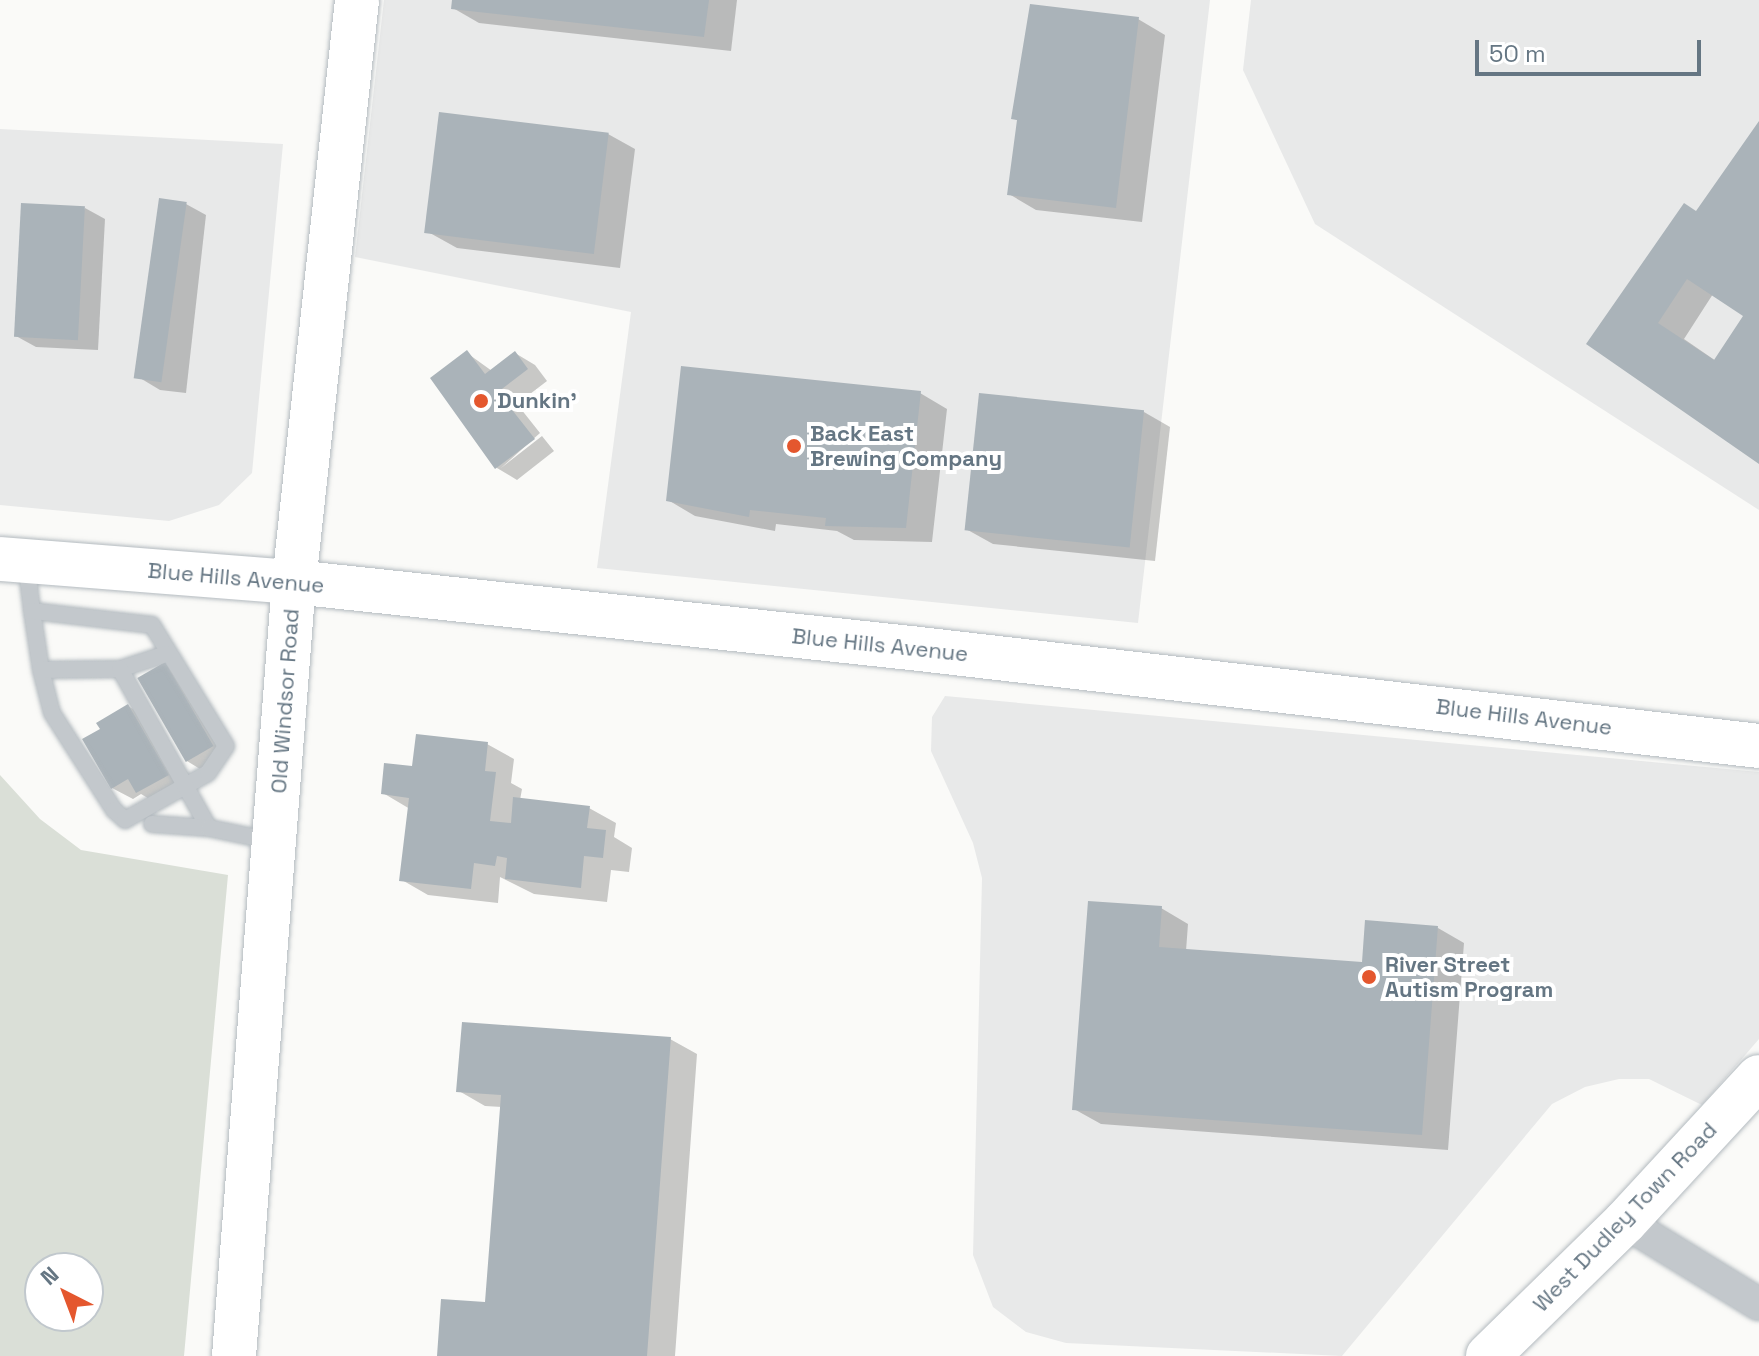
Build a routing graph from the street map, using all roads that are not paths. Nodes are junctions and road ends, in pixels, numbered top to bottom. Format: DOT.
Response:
graph roads {
  1 [pos="357,0"];
  2 [pos="13,560"];
  3 [pos="294,582"];
  4 [pos="32,611"];
  5 [pos="166,654"];
  6 [pos="120,669"];
  7 [pos="41,670"];
  8 [pos="1759,746"];
  9 [pos="187,787"];
  10 [pos="152,824"];
  11 [pos="209,828"];
  12 [pos="274,842"];
  13 [pos="1759,1077"];
  14 [pos="1625,1222"];
  15 [pos="1759,1304"];
  16 [pos="234,1356"];
  17 [pos="1488,1356"];
  1 -- 3 [label="main road, Old Windsor Road"];
  2 -- 3 [label="main road, Blue Hills Avenue"];
  2 -- 4 [label="lane"];
  3 -- 8 [label="main road, Blue Hills Avenue"];
  3 -- 12 [label="main road, Old Windsor Road"];
  4 -- 5 [label="lane"];
  4 -- 7 [label="lane"];
  5 -- 6 [label="lane"];
  5 -- 9 [label="lane"];
  6 -- 7 [label="lane"];
  6 -- 9 [label="lane"];
  7 -- 9 [label="lane"];
  9 -- 11 [label="lane"];
  10 -- 11 [label="lane"];
  11 -- 12 [label="lane"];
  12 -- 16 [label="main road, Old Windsor Road"];
  13 -- 14 [label="main road, West Dudley Town Road"];
  14 -- 15 [label="street"];
  14 -- 17 [label="main road, West Dudley Town Road"];
}
